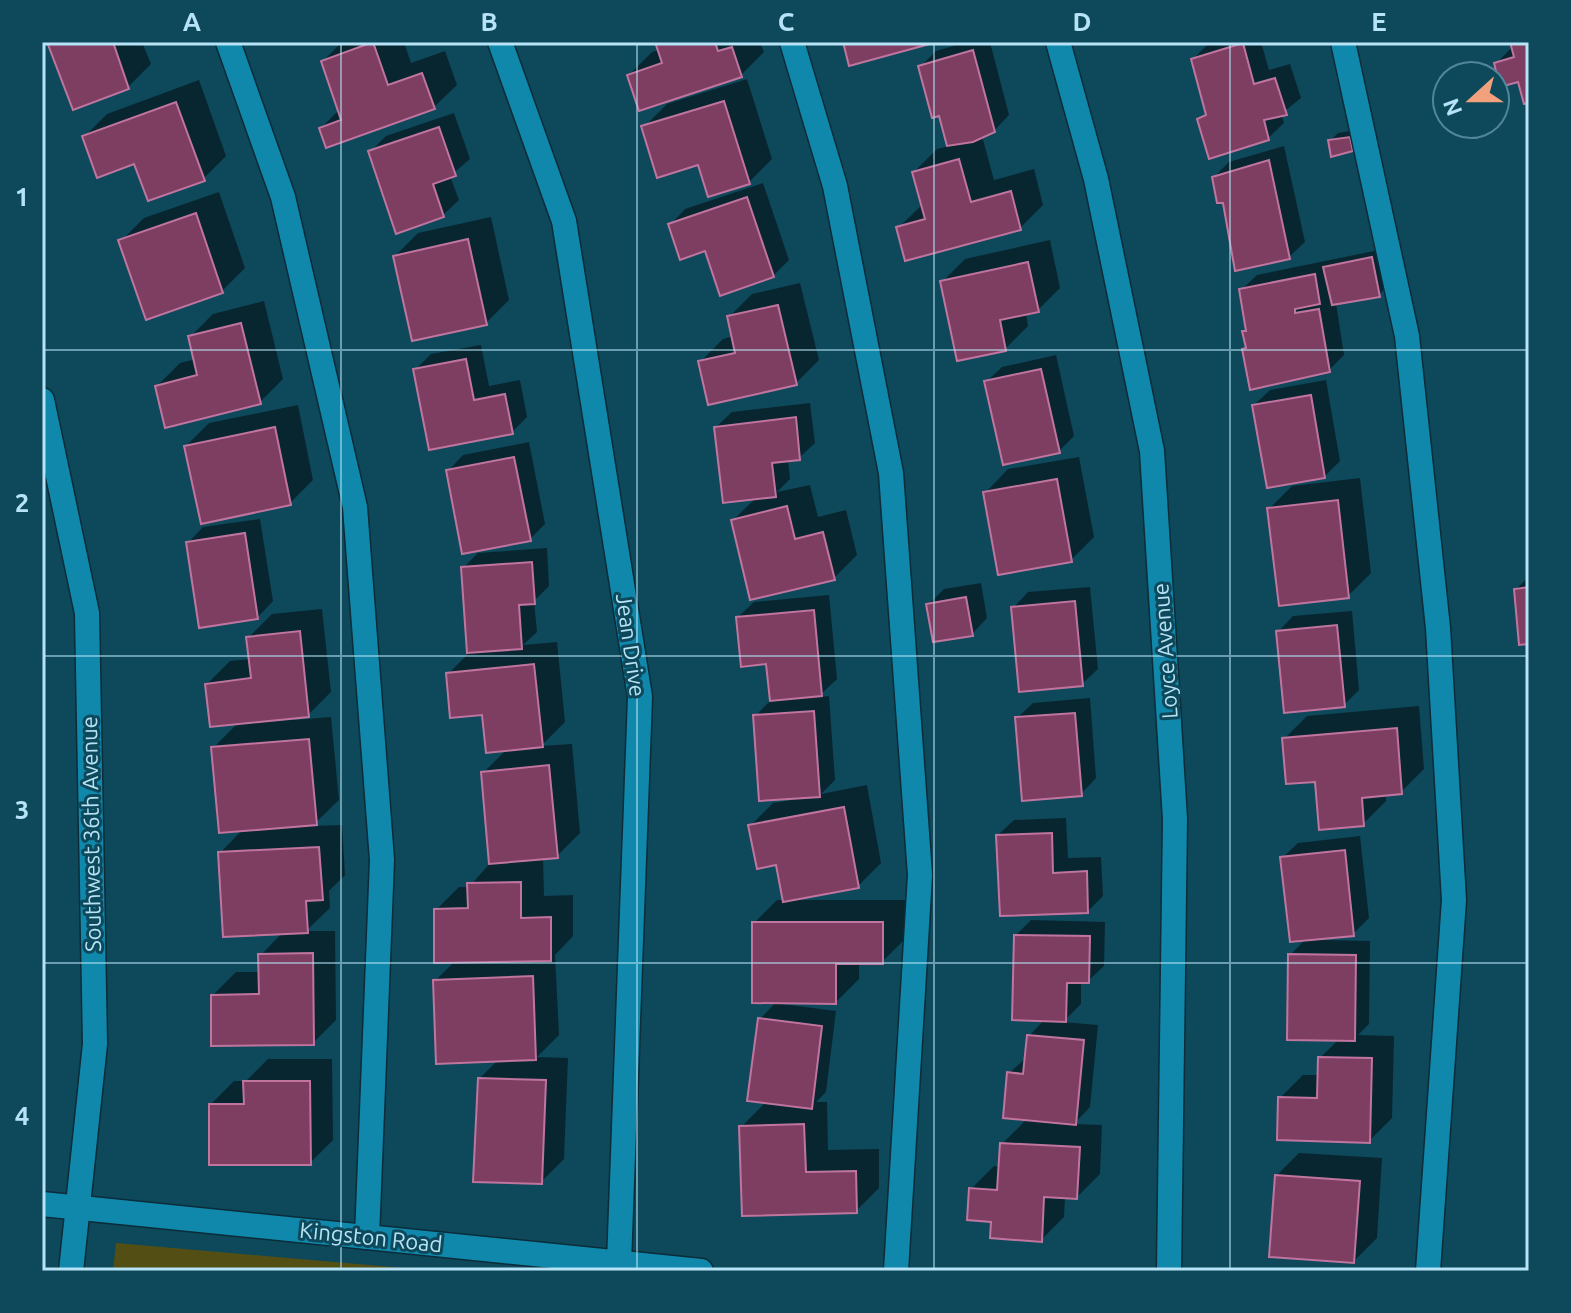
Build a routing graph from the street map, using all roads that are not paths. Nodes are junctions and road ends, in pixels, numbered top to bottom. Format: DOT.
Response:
graph roads {
  1 [pos="228,42"];
  2 [pos="500,42"];
  3 [pos="792,42"];
  4 [pos="1058,42"];
  5 [pos="1343,42"];
  6 [pos="42,400"];
  7 [pos="65,510"];
  8 [pos="42,518"];
  9 [pos="42,1204"];
  10 [pos="78,1207"];
  11 [pos="367,1237"];
  12 [pos="619,1263"];
  13 [pos="71,1271"];
  14 [pos="701,1271"];
  15 [pos="896,1271"];
  16 [pos="1169,1271"];
  17 [pos="1428,1271"];
  1 -- 11 [label="street"];
  2 -- 12 [label="street, Jean Drive"];
  3 -- 15 [label="street"];
  4 -- 16 [label="street, Loyce Avenue"];
  5 -- 17 [label="street"];
  6 -- 7 [label="street, Southwest 36th Avenue"];
  7 -- 8 [label="street"];
  7 -- 10 [label="street, Southwest 36th Avenue"];
  9 -- 10 [label="street, Kingston Road"];
  10 -- 11 [label="street, Kingston Road"];
  10 -- 13 [label="street, Southwest 36th Avenue"];
  11 -- 12 [label="street, Kingston Road"];
  12 -- 14 [label="street, Kingston Road"];
}
